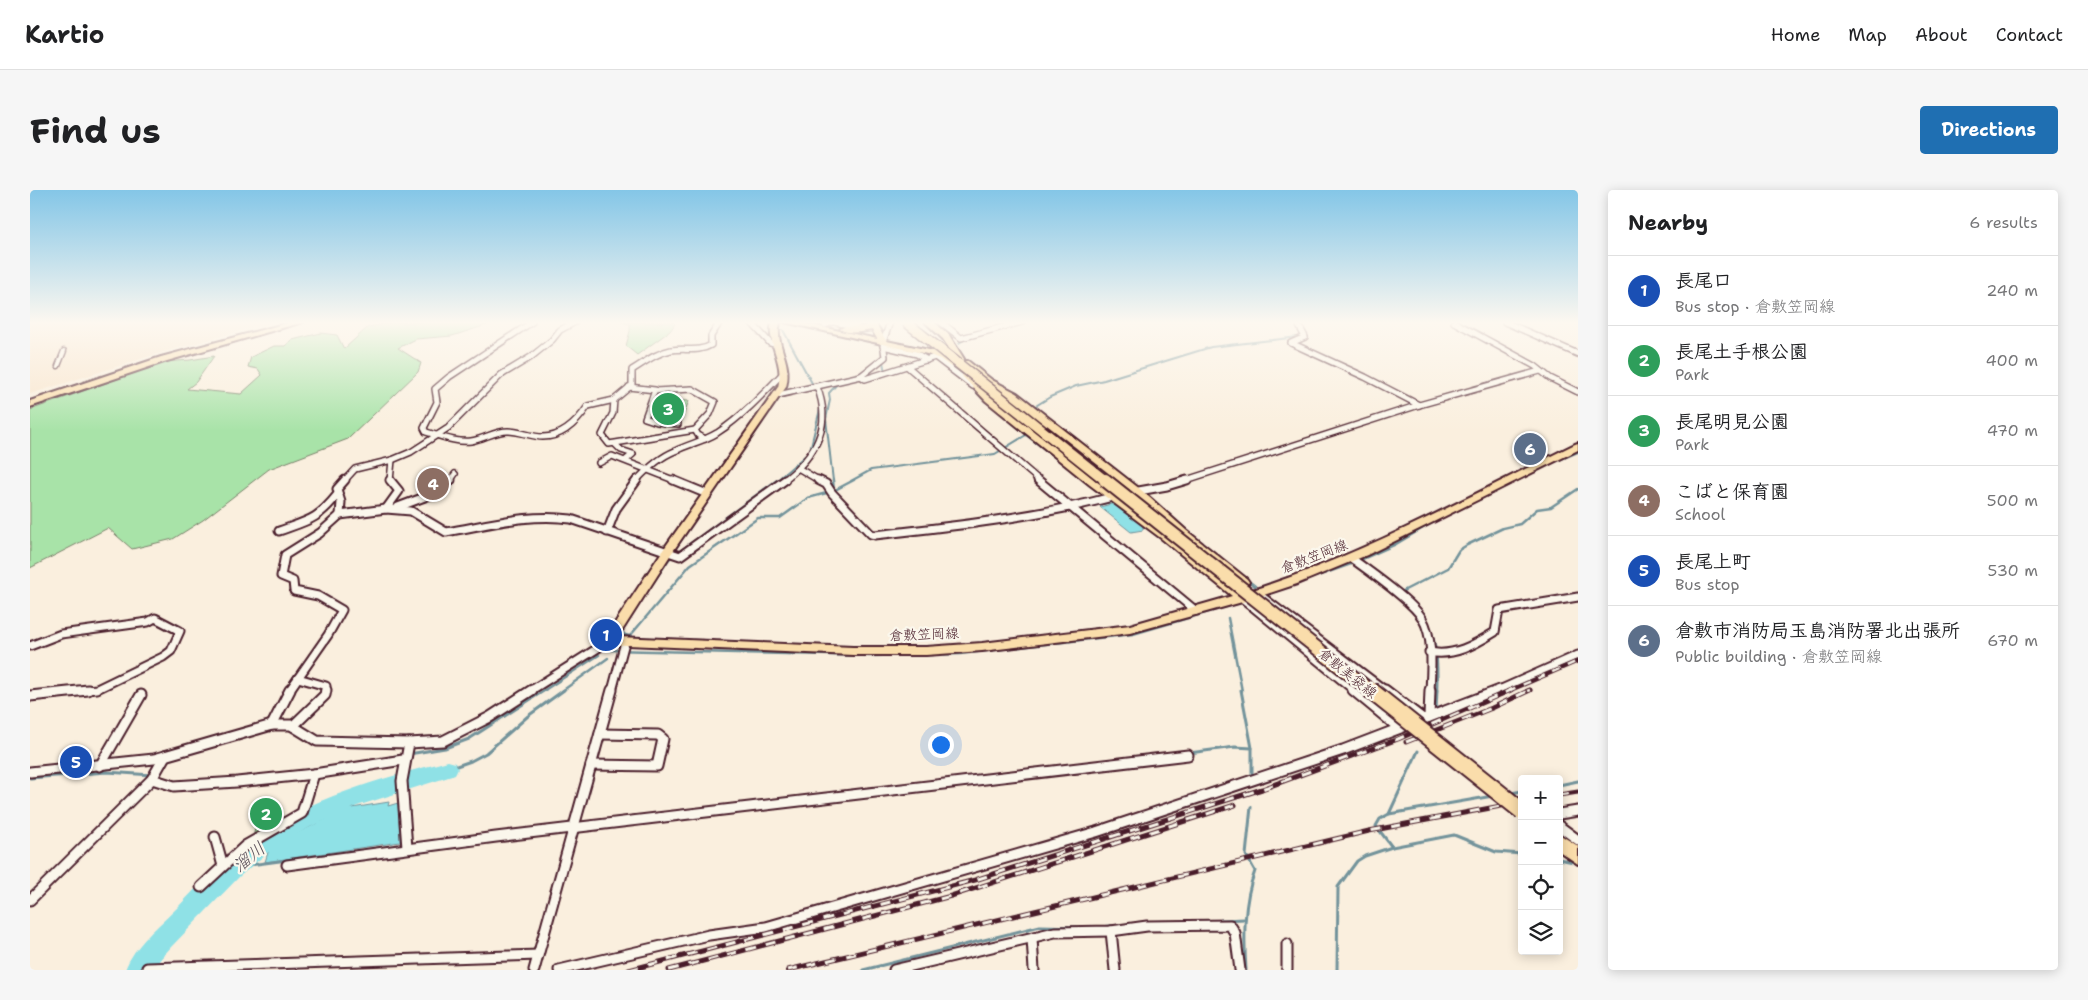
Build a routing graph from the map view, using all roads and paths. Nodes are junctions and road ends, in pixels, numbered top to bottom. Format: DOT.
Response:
graph roads {
  1 [pos="61,358"];
  2 [pos="157,358"];
  3 [pos="167,358"];
  4 [pos="479,358"];
  5 [pos="529,358"];
  6 [pos="649,358"];
  7 [pos="782,358"];
  8 [pos="883,358"];
  9 [pos="925,358"];
  10 [pos="938,358"];
  11 [pos="941,358"];
  12 [pos="952,358"];
  13 [pos="1325,358"];
  14 [pos="1521,358"];
  15 [pos="960,359"];
  16 [pos="58,366"];
  17 [pos="908,367"];
  18 [pos="786,369"];
  19 [pos="1540,371"];
  20 [pos="862,377"];
  21 [pos="989,382"];
  22 [pos="978,385"];
  23 [pos="814,387"];
  24 [pos="629,388"];
  25 [pos="655,392"];
  26 [pos="1578,392"];
  27 [pos="778,395"];
  28 [pos="989,399"];
  29 [pos="30,400"];
  30 [pos="614,400"];
  31 [pos="30,404"];
  32 [pos="1419,405"];
  33 [pos="678,424"];
  34 [pos="695,430"];
  35 [pos="438,435"];
  36 [pos="705,439"];
  37 [pos="616,444"];
  38 [pos="1578,446"];
  39 [pos="392,460"];
  40 [pos="626,460"];
  41 [pos="599,463"];
  42 [pos="789,467"];
  43 [pos="648,468"];
  44 [pos="797,469"];
  45 [pos="455,474"];
  46 [pos="1136,491"];
  47 [pos="338,494"];
  48 [pos="707,494"];
  49 [pos="1108,498"];
  50 [pos="395,507"];
  51 [pos="1070,508"];
  52 [pos="386,509"];
  53 [pos="340,515"];
  54 [pos="279,531"];
  55 [pos="608,532"];
  56 [pos="1174,534"];
  57 [pos="671,554"];
  58 [pos="1355,561"];
  59 [pos="1257,593"];
  60 [pos="1578,597"];
  61 [pos="1242,598"];
  62 [pos="1196,611"];
  63 [pos="608,641"];
  64 [pos="30,646"];
  65 [pos="623,647"];
  66 [pos="1433,653"];
  67 [pos="1578,655"];
  68 [pos="298,678"];
  69 [pos="141,695"];
  70 [pos="30,696"];
  71 [pos="1426,718"];
  72 [pos="272,725"];
  73 [pos="292,726"];
  74 [pos="1399,728"];
  75 [pos="600,734"];
  76 [pos="408,746"];
  77 [pos="1188,755"];
  78 [pos="165,756"];
  79 [pos="403,760"];
  80 [pos="591,765"];
  81 [pos="100,766"];
  82 [pos="30,772"];
  83 [pos="314,774"];
  84 [pos="152,779"];
  85 [pos="1518,809"];
  86 [pos="1578,811"];
  87 [pos="1563,813"];
  88 [pos="576,825"];
  89 [pos="1563,829"];
  90 [pos="215,837"];
  91 [pos="1578,840"];
  92 [pos="1563,844"];
  93 [pos="407,848"];
  94 [pos="1578,856"];
  95 [pos="288,865"];
  96 [pos="223,866"];
  97 [pos="200,887"];
  98 [pos="30,900"];
  99 [pos="1111,931"];
  100 [pos="1032,938"];
  101 [pos="1287,944"];
  102 [pos="538,955"];
  103 [pos="147,968"];
  104 [pos="534,970"];
  105 [pos="559,970"];
  106 [pos="894,970"];
  107 [pos="1034,970"];
  108 [pos="1116,970"];
  109 [pos="1240,970"];
  110 [pos="1287,970"];
  1 -- 16 [label="street"];
  2 -- 29 [label="main road"];
  3 -- 31 [label="main road"];
  4 -- 35 [label="street"];
  5 -- 35 [label="street"];
  6 -- 24 [label="street"];
  7 -- 18 [label="main road"];
  8 -- 20 [label="street"];
  9 -- 17 [label="street"];
  10 -- 28 [label="street"];
  11 -- 22 [label="main road"];
  12 -- 56 [label="highway, bridge"];
  13 -- 32 [label="street"];
  14 -- 19 [label="street"];
  15 -- 21 [label="main road"];
  17 -- 20 [label="street"];
  17 -- 51 [label="street"];
  18 -- 27 [label="main road"];
  18 -- 36 [label="street"];
  19 -- 26 [label="street"];
  19 -- 32 [label="street"];
  20 -- 23 [label="street"];
  21 -- 46 [label="main road"];
  21 -- 56 [label="highway, bridge"];
  22 -- 28 [label="main road"];
  22 -- 56 [label="highway, bridge"];
  23 -- 27 [label="street"];
  23 -- 44 [label="street"];
  24 -- 25 [label="street"];
  24 -- 30 [label="street"];
  25 -- 33 [label="street"];
  25 -- 34 [label="street"];
  27 -- 48 [label="main road"];
  28 -- 49 [label="main road"];
  30 -- 35 [label="street"];
  30 -- 37 [label="street"];
  32 -- 46 [label="street"];
  34 -- 36 [label="street"];
  34 -- 37 [label="street"];
  35 -- 39 [label="street"];
  36 -- 43 [label="street"];
  37 -- 40 [label="street"];
  38 -- 58 [label="main road, 倉敷笠岡線"];
  39 -- 47 [label="street"];
  39 -- 52 [label="street"];
  40 -- 41 [label="street"];
  40 -- 43 [label="street"];
  42 -- 44 [label="street"];
  43 -- 48 [label="street"];
  43 -- 55 [label="street"];
  44 -- 51 [label="street"];
  44 -- 57 [label="street"];
  45 -- 50 [label="street"];
  46 -- 49 [label="street"];
  46 -- 59 [label="main road"];
  47 -- 53 [label="street"];
  47 -- 54 [label="street"];
  48 -- 57 [label="main road"];
  49 -- 51 [label="street"];
  49 -- 61 [label="main road"];
  50 -- 52 [label="street"];
  50 -- 55 [label="street"];
  51 -- 62 [label="street"];
  52 -- 53 [label="street"];
  53 -- 68 [label="street"];
  55 -- 57 [label="street"];
  56 -- 85 [label="highway, 倉敷美袋線, bridge"];
  57 -- 63 [label="main road"];
  58 -- 59 [label="main road, 倉敷笠岡線"];
  58 -- 66 [label="street"];
  59 -- 61 [label="main road, 倉敷笠岡線"];
  59 -- 71 [label="street"];
  60 -- 66 [label="street"];
  61 -- 62 [label="main road, 倉敷笠岡線"];
  61 -- 74 [label="street"];
  62 -- 65 [label="main road, 倉敷笠岡線"];
  63 -- 65 [label="main road, 倉敷笠岡線"];
  63 -- 76 [label="street"];
  64 -- 70 [label="street"];
  65 -- 75 [label="street"];
  66 -- 71 [label="street"];
  67 -- 71 [label="street"];
  68 -- 72 [label="street"];
  68 -- 73 [label="street"];
  69 -- 81 [label="street"];
  71 -- 74 [label="street"];
  72 -- 73 [label="street"];
  72 -- 78 [label="street"];
  73 -- 76 [label="street"];
  74 -- 105 [label="street"];
  75 -- 80 [label="street"];
  75 -- 80 [label="street"];
  76 -- 79 [label="street"];
  77 -- 88 [label="street"];
  78 -- 81 [label="street"];
  78 -- 84 [label="street"];
  79 -- 83 [label="street"];
  79 -- 93 [label="street"];
  80 -- 88 [label="street"];
  81 -- 82 [label="street"];
  83 -- 84 [label="street"];
  83 -- 96 [label="street"];
  84 -- 98 [label="street"];
  86 -- 87 [label="street"];
  88 -- 93 [label="street"];
  88 -- 102 [label="street"];
  89 -- 91 [label="street"];
  90 -- 96 [label="street"];
  92 -- 94 [label="highway"];
  93 -- 95 [label="street"];
  96 -- 97 [label="street"];
  99 -- 100 [label="street"];
  99 -- 108 [label="street"];
  99 -- 109 [label="street"];
  100 -- 106 [label="street"];
  100 -- 107 [label="street"];
  101 -- 110 [label="street"];
  102 -- 103 [label="street"];
  102 -- 104 [label="street"];
}
